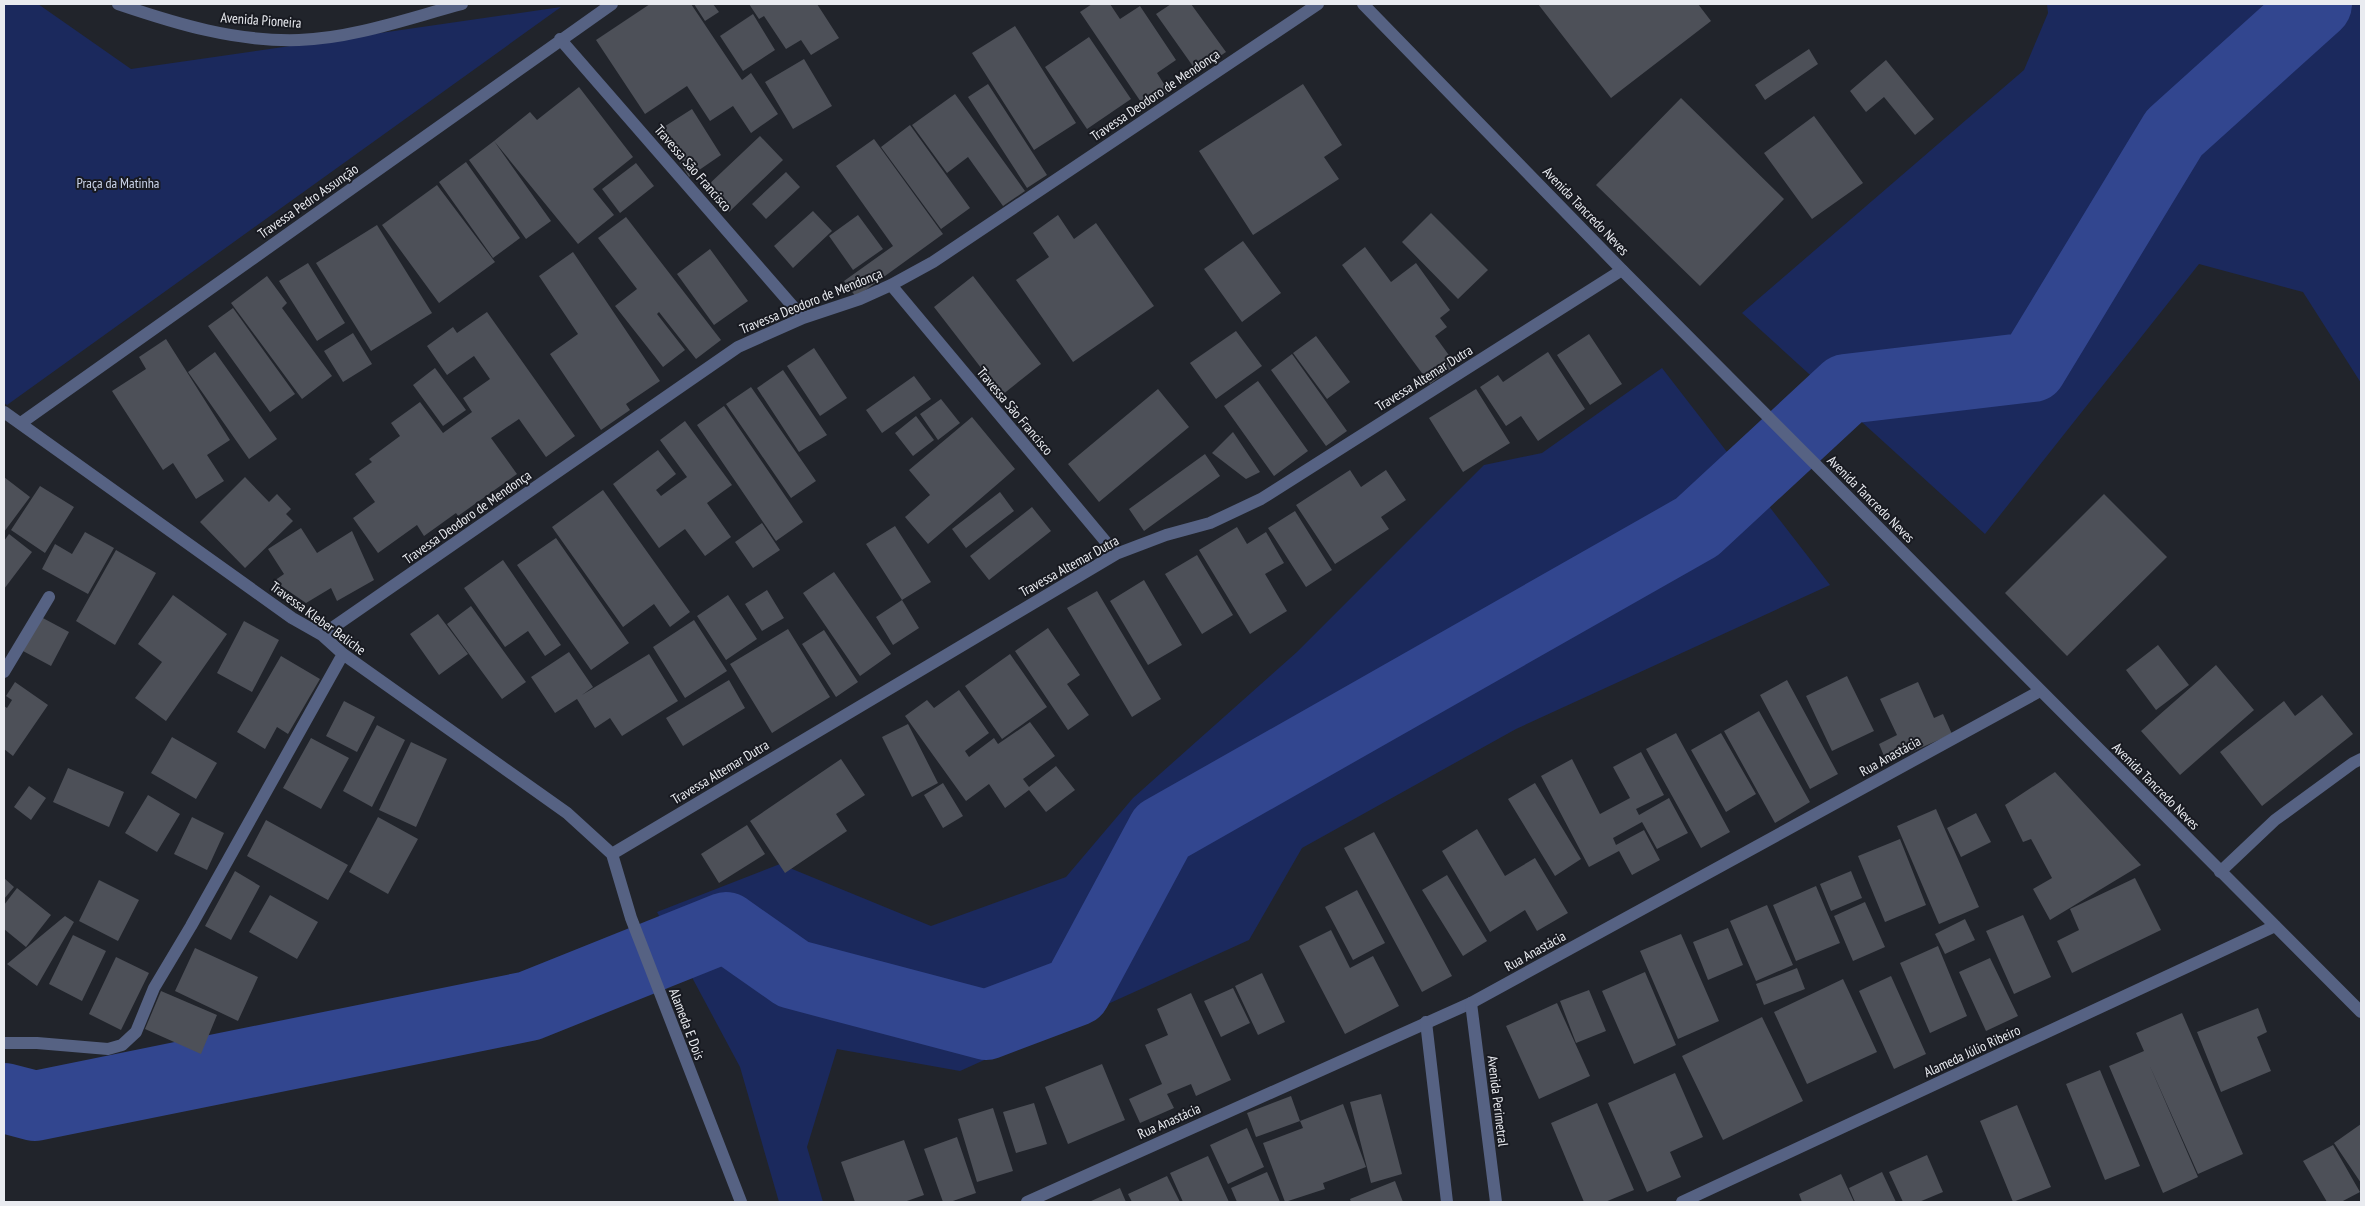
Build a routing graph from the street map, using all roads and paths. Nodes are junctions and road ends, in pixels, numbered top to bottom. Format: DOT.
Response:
graph roads {
  1 [pos="118,4"];
  2 [pos="462,4"];
  3 [pos="612,4"];
  4 [pos="1318,4"];
  5 [pos="1362,4"];
  6 [pos="560,39"];
  7 [pos="1622,270"];
  8 [pos="891,286"];
  9 [pos="803,318"];
  10 [pos="4,412"];
  11 [pos="21,423"];
  12 [pos="1116,554"];
  13 [pos="49,597"];
  14 [pos="322,635"];
  15 [pos="343,654"];
  16 [pos="4,672"];
  17 [pos="2040,691"];
  18 [pos="2361,759"];
  19 [pos="612,854"];
  20 [pos="2220,872"];
  21 [pos="2275,926"];
  22 [pos="1471,1003"];
  23 [pos="2361,1012"];
  24 [pos="1426,1022"];
  25 [pos="4,1043"];
  26 [pos="741,1202"];
  27 [pos="1027,1202"];
  28 [pos="1447,1202"];
  29 [pos="1496,1202"];
  30 [pos="1682,1202"];
  1 -- 2 [label="street, Avenida Pioneira"];
  3 -- 6 [label="street, Travessa Pedro Assunção"];
  4 -- 8 [label="street, Travessa Deodoro de Mendonça"];
  5 -- 7 [label="street, Avenida Tancredo Neves"];
  6 -- 9 [label="street, Travessa São Francisco"];
  6 -- 11 [label="street, Travessa Pedro Assunção"];
  7 -- 12 [label="street, Travessa Altemar Dutra"];
  7 -- 17 [label="street, Avenida Tancredo Neves"];
  8 -- 9 [label="street, Travessa Deodoro de Mendonça"];
  8 -- 12 [label="street, Travessa São Francisco"];
  9 -- 14 [label="street, Travessa Deodoro de Mendonça"];
  10 -- 11 [label="street, Travessa Kleber Beliche"];
  11 -- 14 [label="street, Travessa Kleber Beliche"];
  12 -- 19 [label="street, Travessa Altemar Dutra"];
  13 -- 16 [label="street"];
  14 -- 15 [label="street, Travessa Kleber Beliche"];
  15 -- 19 [label="street, Travessa Kleber Beliche"];
  15 -- 25 [label="street"];
  17 -- 20 [label="street, Avenida Tancredo Neves"];
  17 -- 22 [label="street, Rua Anastácia"];
  18 -- 20 [label="street"];
  19 -- 26 [label="street, Alameda E Dois"];
  20 -- 21 [label="street, Avenida Tancredo Neves"];
  21 -- 23 [label="street, Avenida Tancredo Neves"];
  21 -- 30 [label="street, Alameda Júlio Ribeiro"];
  22 -- 24 [label="street, Rua Anastácia"];
  22 -- 29 [label="street, Avenida Perimetral"];
  24 -- 27 [label="street, Rua Anastácia"];
  24 -- 28 [label="street"];
}
